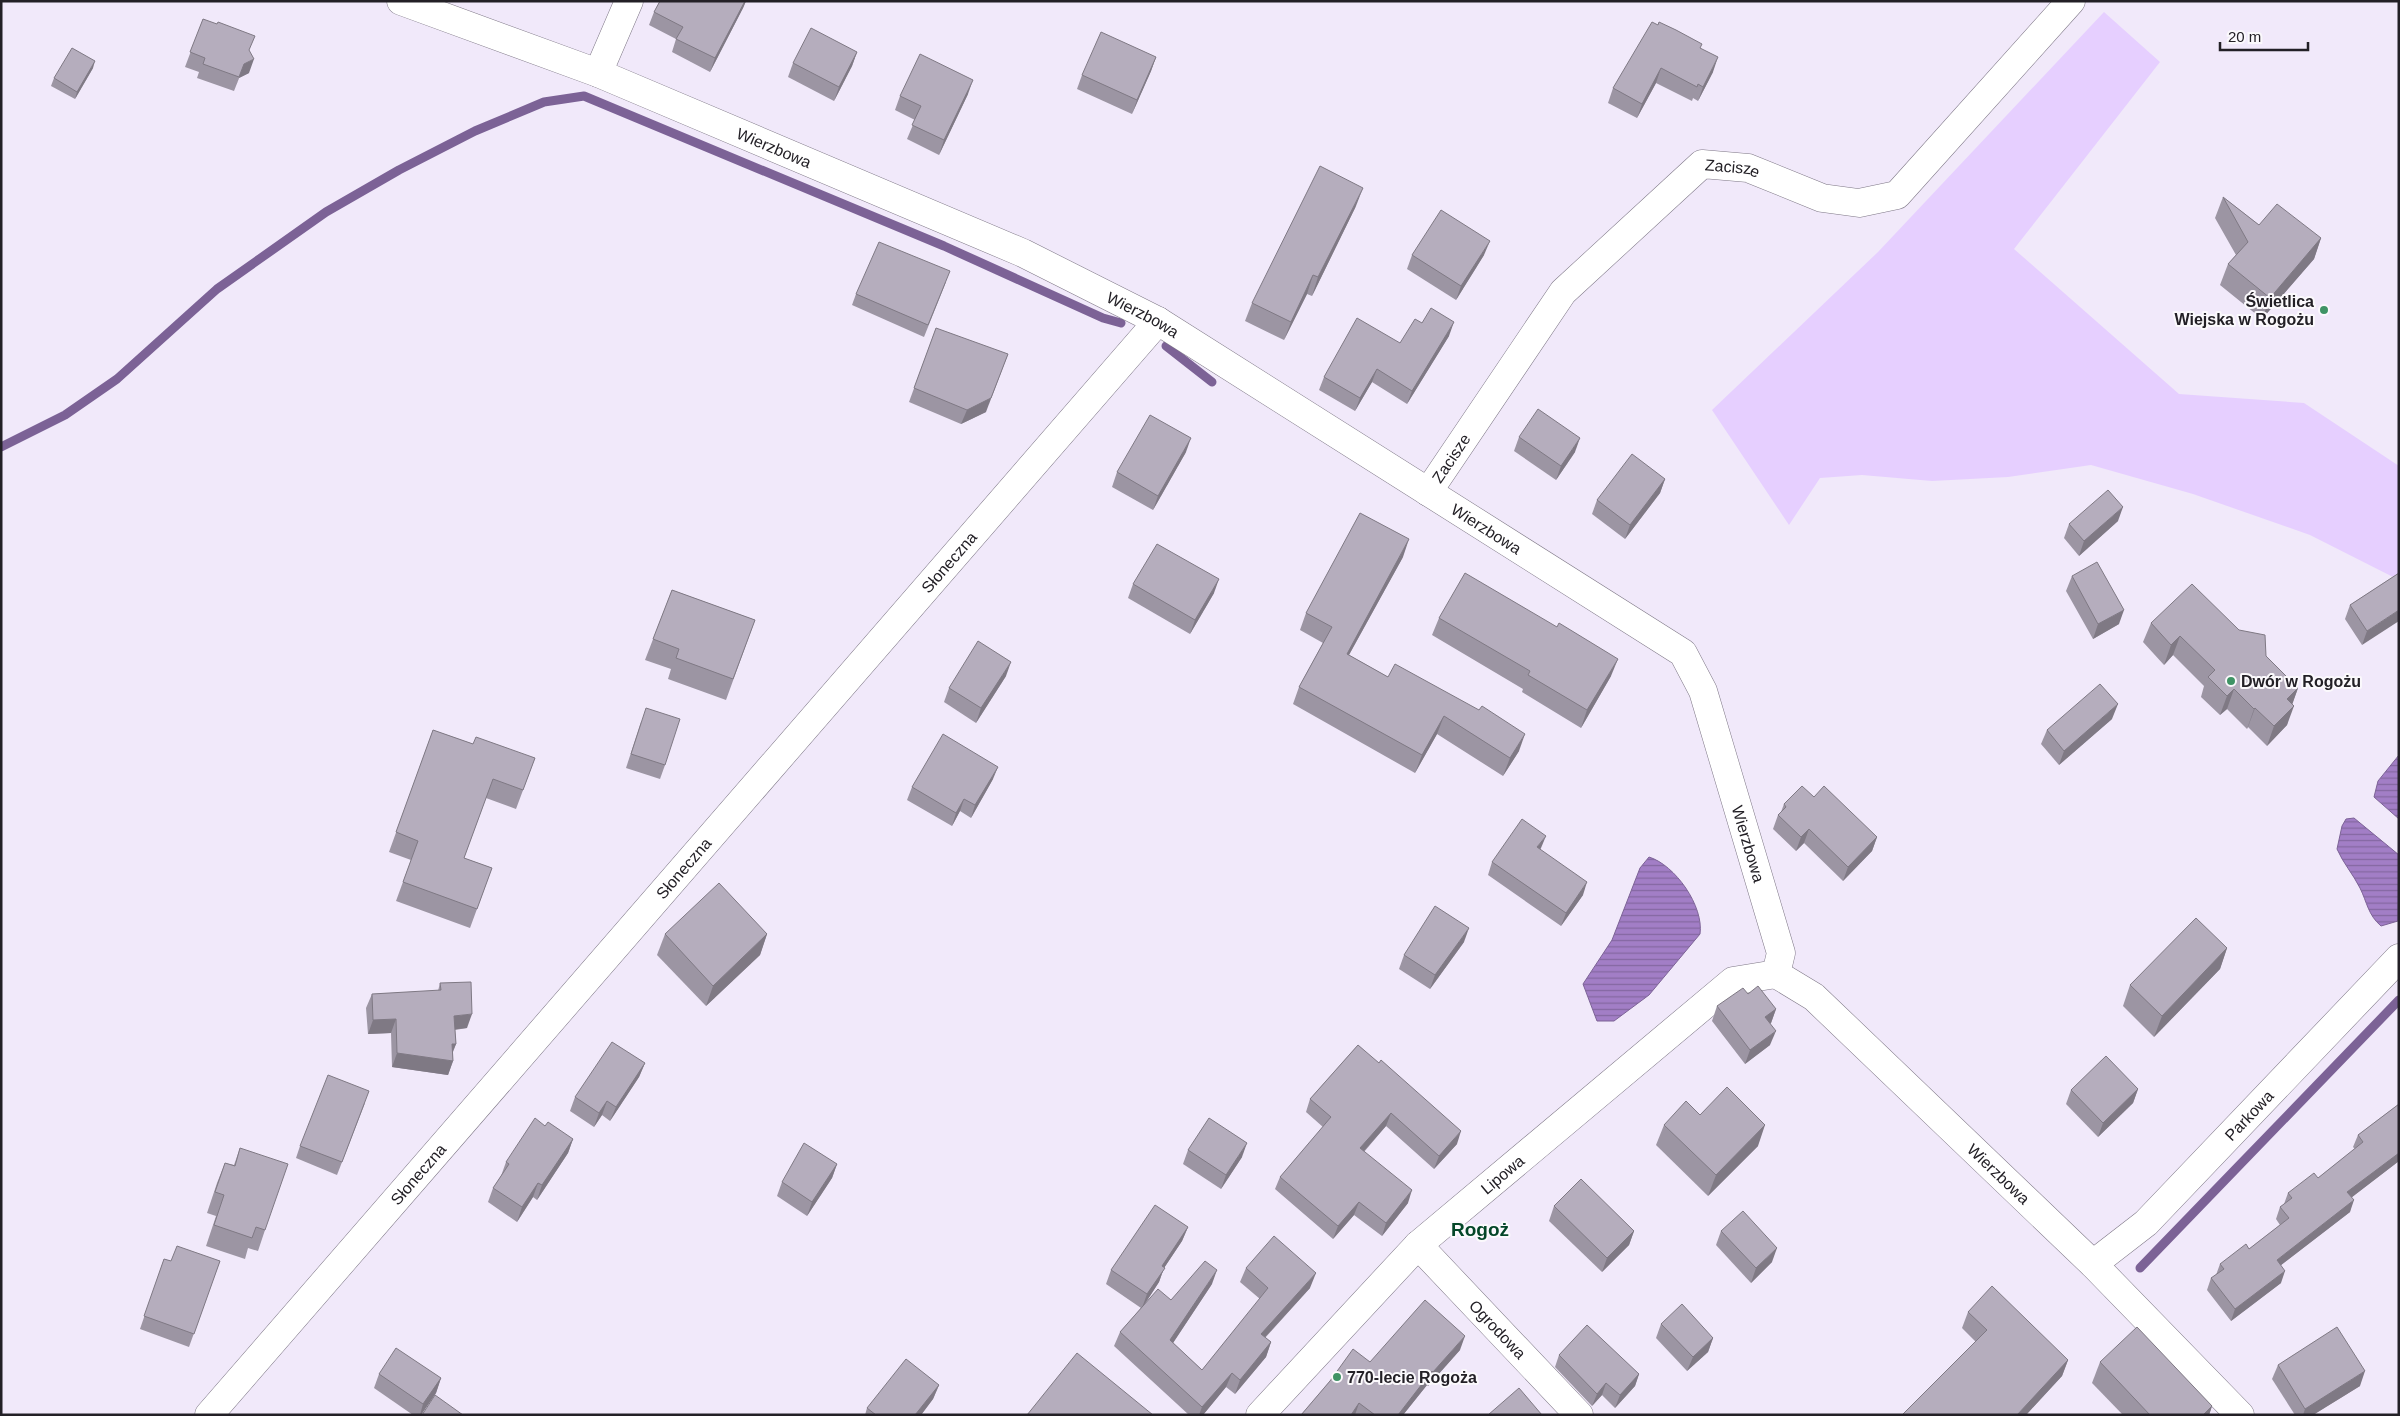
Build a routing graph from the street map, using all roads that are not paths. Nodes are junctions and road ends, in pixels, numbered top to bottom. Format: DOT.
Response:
graph roads {
  1 [pos="401,1"];
  2 [pos="629,1"];
  3 [pos="2071,1"];
  4 [pos="598,72"];
  5 [pos="1158,322"];
  6 [pos="1428,492"];
  7 [pos="2399,958"];
  8 [pos="1776,974"];
  9 [pos="1418,1244"];
  10 [pos="2093,1264"];
  11 [pos="209,1415"];
  12 [pos="1260,1415"];
  13 [pos="1579,1415"];
  14 [pos="2240,1415"];
  1 -- 4 [label="street, Wierzbowa"];
  2 -- 4 [label="street"];
  3 -- 6 [label="street, Zacisze"];
  4 -- 5 [label="street, Wierzbowa"];
  5 -- 6 [label="street, Wierzbowa"];
  5 -- 11 [label="street, Słoneczna"];
  6 -- 8 [label="street, Wierzbowa"];
  7 -- 10 [label="street, Parkowa"];
  8 -- 9 [label="street, Lipowa"];
  8 -- 10 [label="street, Wierzbowa"];
  9 -- 12 [label="street, Lipowa"];
  9 -- 13 [label="street, Ogrodowa"];
  10 -- 14 [label="street, Wierzbowa"];
}
